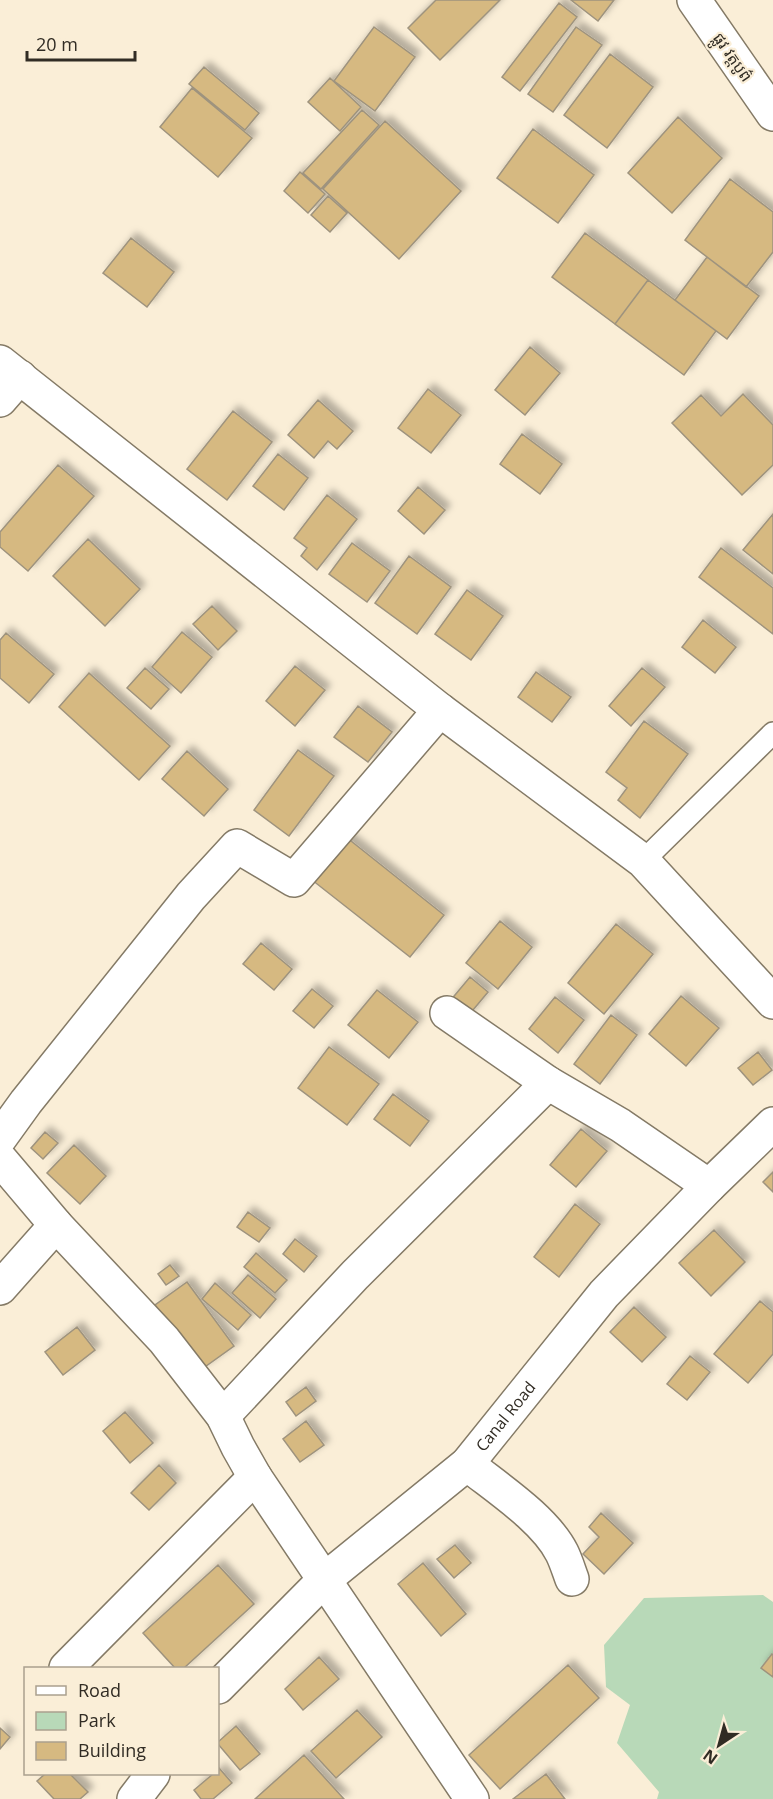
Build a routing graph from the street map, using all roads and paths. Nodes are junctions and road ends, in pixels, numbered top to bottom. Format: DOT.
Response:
graph roads {
  1 [pos="694,0"];
  2 [pos="768,94"];
  3 [pos="7,380"];
  4 [pos="440,710"];
  5 [pos="773,733"];
  6 [pos="642,861"];
  7 [pos="773,1002"];
  8 [pos="447,1013"];
  9 [pos="548,1083"];
  10 [pos="773,1124"];
  11 [pos="0,1138"];
  12 [pos="0,1159"];
  13 [pos="709,1186"];
  14 [pos="56,1225"];
  15 [pos="0,1288"];
  16 [pos="223,1416"];
  17 [pos="467,1464"];
  18 [pos="255,1477"];
  19 [pos="572,1579"];
  20 [pos="324,1580"];
  21 [pos="67,1667"];
  22 [pos="219,1686"];
  23 [pos="152,1775"];
  24 [pos="134,1799"];
  25 [pos="472,1799"];
  1 -- 2 [label="street, ផ្លូវ វត្តបូព៌"];
  3 -- 4 [label="street"];
  4 -- 6 [label="street"];
  4 -- 11 [label="street"];
  5 -- 6 [label="lane"];
  6 -- 7 [label="street"];
  8 -- 9 [label="street"];
  9 -- 13 [label="street"];
  9 -- 16 [label="street"];
  10 -- 13 [label="street, Canal Road"];
  12 -- 14 [label="street"];
  13 -- 17 [label="street, Canal Road"];
  14 -- 15 [label="street"];
  14 -- 16 [label="street"];
  16 -- 18 [label="street"];
  17 -- 19 [label="street"];
  17 -- 20 [label="street, Canal Road"];
  18 -- 20 [label="street"];
  18 -- 21 [label="street"];
  20 -- 22 [label="street, Canal Road"];
  20 -- 25 [label="street"];
  23 -- 24 [label="street"];
}
